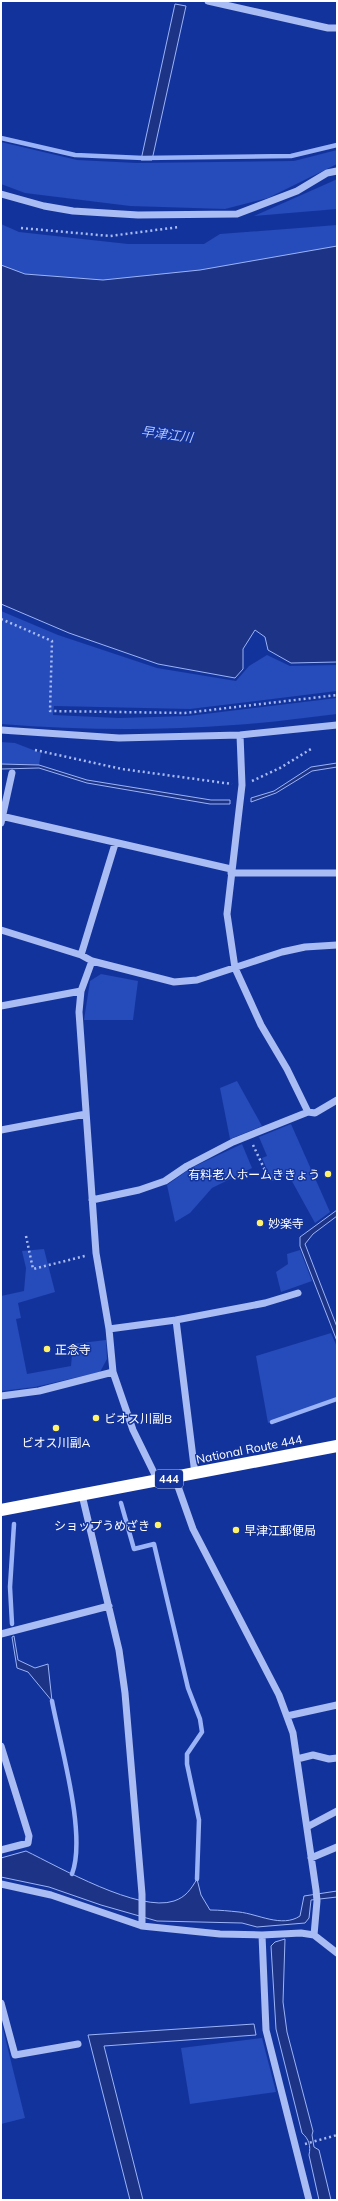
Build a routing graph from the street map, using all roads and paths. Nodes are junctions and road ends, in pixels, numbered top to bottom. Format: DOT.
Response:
graph roads {
  1 [pos="208,1"];
  2 [pos="337,28"];
  3 [pos="337,171"];
  4 [pos="1,194"];
  5 [pos="183,227"];
  6 [pos="21,228"];
  7 [pos="1,619"];
  8 [pos="337,695"];
  9 [pos="337,725"];
  10 [pos="1,730"];
  11 [pos="240,735"];
  12 [pos="311,749"];
  13 [pos="35,750"];
  14 [pos="12,773"];
  15 [pos="242,785"];
  16 [pos="2,819"];
  17 [pos="115,844"];
  18 [pos="231,871"];
  19 [pos="337,873"];
  20 [pos="1,930"];
  21 [pos="337,945"];
  22 [pos="81,955"];
  23 [pos="92,960"];
  24 [pos="235,968"];
  25 [pos="80,991"];
  26 [pos="1,1006"];
  27 [pos="337,1100"];
  28 [pos="308,1112"];
  29 [pos="86,1114"];
  30 [pos="1,1130"];
  31 [pos="249,1136"];
  32 [pos="270,1181"];
  33 [pos="92,1200"];
  34 [pos="26,1236"];
  35 [pos="96,1253"];
  36 [pos="298,1293"];
  37 [pos="176,1320"];
  38 [pos="109,1329"];
  39 [pos="113,1372"];
  40 [pos="1,1396"];
  41 [pos="337,1446"];
  42 [pos="196,1474"];
  43 [pos="175,1478"];
  44 [pos="158,1481"];
  45 [pos="82,1496"];
  46 [pos="1,1510"];
  47 [pos="109,1606"];
  48 [pos="1,1634"];
  49 [pos="337,1705"];
  50 [pos="287,1716"];
  51 [pos="1,1746"];
  52 [pos="337,1758"];
  53 [pos="297,1759"];
  54 [pos="337,1811"];
  55 [pos="307,1827"];
  56 [pos="337,1847"];
  57 [pos="1,1850"];
  58 [pos="311,1858"];
  59 [pos="1,1884"];
  60 [pos="142,1926"];
  61 [pos="262,1935"];
  62 [pos="314,1935"];
  63 [pos="337,1953"];
  64 [pos="1,2002"];
  65 [pos="78,2044"];
  66 [pos="337,2135"];
  67 [pos="306,2144"];
  68 [pos="309,2200"];
  1 -- 2 [label="street"];
  3 -- 4 [label="street"];
  5 -- 6 [label="path"];
  7 -- 8 [label="path"];
  9 -- 11 [label="street"];
  10 -- 11 [label="street"];
  11 -- 15 [label="street"];
  12 -- 15 [label="path"];
  13 -- 15 [label="path"];
  14 -- 16 [label="street"];
  15 -- 18 [label="street"];
  16 -- 17 [label="street"];
  17 -- 18 [label="street"];
  17 -- 22 [label="street"];
  18 -- 19 [label="street"];
  18 -- 24 [label="street"];
  20 -- 22 [label="street"];
  21 -- 24 [label="street"];
  22 -- 23 [label="street"];
  23 -- 24 [label="street"];
  23 -- 25 [label="street"];
  24 -- 28 [label="street"];
  25 -- 26 [label="street"];
  25 -- 29 [label="street"];
  27 -- 28 [label="street"];
  28 -- 31 [label="street"];
  29 -- 30 [label="street"];
  29 -- 33 [label="street"];
  31 -- 32 [label="path"];
  31 -- 33 [label="street"];
  33 -- 35 [label="street"];
  34 -- 35 [label="path"];
  35 -- 38 [label="street"];
  36 -- 37 [label="street"];
  37 -- 38 [label="street"];
  37 -- 42 [label="street"];
  38 -- 39 [label="street"];
  39 -- 40 [label="street"];
  39 -- 44 [label="street"];
  41 -- 42 [label="highway, National Route 444 / 444"];
  42 -- 43 [label="highway, National Route 444 / 444"];
  43 -- 44 [label="highway, National Route 444 / 444"];
  43 -- 50 [label="street"];
  44 -- 45 [label="highway, National Route 444 / 444"];
  45 -- 46 [label="highway, National Route 444 / 444"];
  45 -- 47 [label="street"];
  47 -- 48 [label="street"];
  47 -- 60 [label="street"];
  49 -- 50 [label="street"];
  50 -- 53 [label="street"];
  51 -- 57 [label="street"];
  52 -- 53 [label="street"];
  53 -- 55 [label="street"];
  54 -- 55 [label="street"];
  55 -- 58 [label="street"];
  56 -- 58 [label="street"];
  58 -- 62 [label="street"];
  59 -- 60 [label="street"];
  60 -- 61 [label="street"];
  61 -- 62 [label="street"];
  61 -- 68 [label="street"];
  62 -- 63 [label="street"];
  64 -- 65 [label="street"];
  66 -- 67 [label="path"];
}
